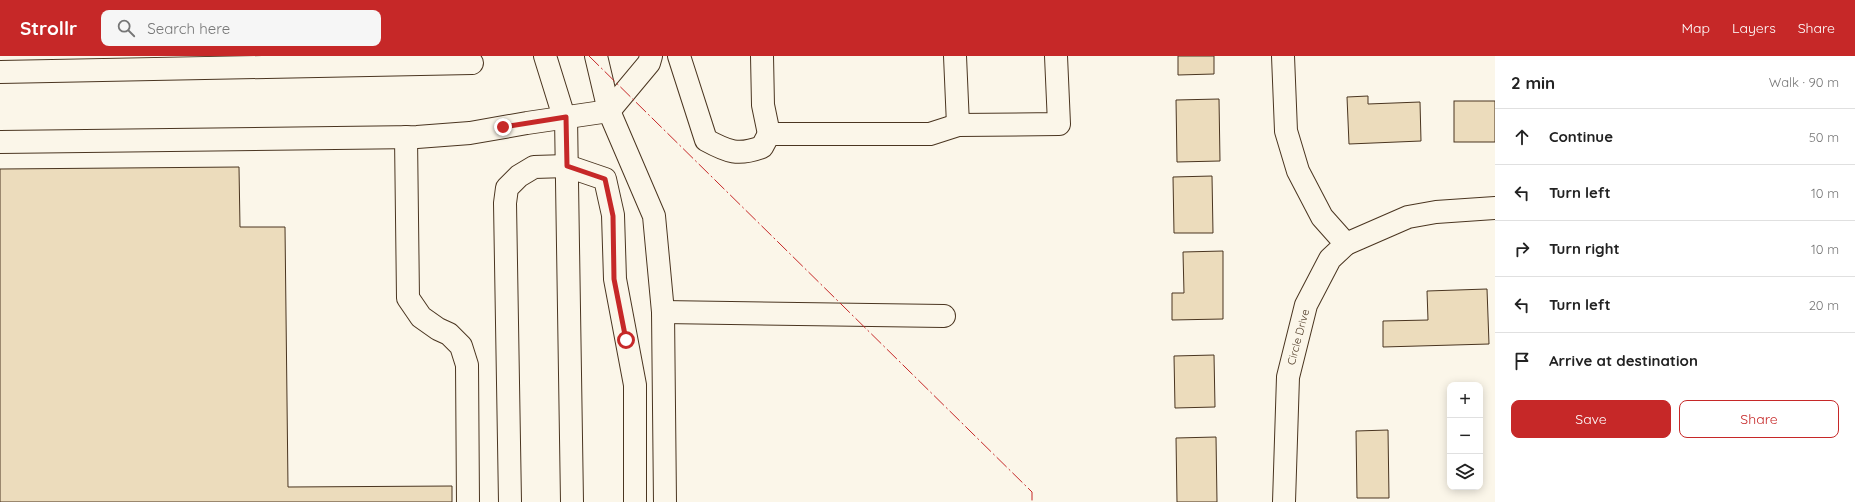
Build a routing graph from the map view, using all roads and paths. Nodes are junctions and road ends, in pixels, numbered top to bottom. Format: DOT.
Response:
graph roads {
  1 [pos="466,56"];
  2 [pos="545,56"];
  3 [pos="596,56"];
  4 [pos="651,56"];
  5 [pos="679,56"];
  6 [pos="762,56"];
  7 [pos="955,56"];
  8 [pos="1056,56"];
  9 [pos="1283,56"];
  10 [pos="194,62"];
  11 [pos="0,72"];
  12 [pos="609,111"];
  13 [pos="565,117"];
  14 [pos="958,126"];
  15 [pos="769,134"];
  16 [pos="406,137"];
  17 [pos="0,142"];
  18 [pos="567,166"];
  19 [pos="1495,208"];
  20 [pos="1346,244"];
  21 [pos="663,312"];
  22 [pos="944,316"];
  23 [pos="468,502"];
  24 [pos="510,502"];
  25 [pos="572,502"];
  26 [pos="635,502"];
  27 [pos="665,502"];
  28 [pos="1284,502"];
  1 -- 10 [label="street"];
  2 -- 13 [label="street"];
  3 -- 12 [label="street"];
  4 -- 12 [label="street"];
  5 -- 15 [label="street"];
  6 -- 15 [label="street"];
  7 -- 14 [label="street"];
  8 -- 14 [label="street"];
  9 -- 20 [label="street"];
  10 -- 11 [label="street"];
  12 -- 13 [label="street"];
  12 -- 21 [label="street"];
  13 -- 16 [label="street"];
  13 -- 18 [label="street"];
  14 -- 15 [label="street"];
  16 -- 17 [label="street"];
  16 -- 23 [label="street"];
  18 -- 24 [label="street"];
  18 -- 25 [label="street"];
  18 -- 26 [label="street"];
  19 -- 20 [label="street, Circle Drive"];
  20 -- 28 [label="street, Circle Drive"];
  21 -- 22 [label="street"];
  21 -- 27 [label="street"];
}
